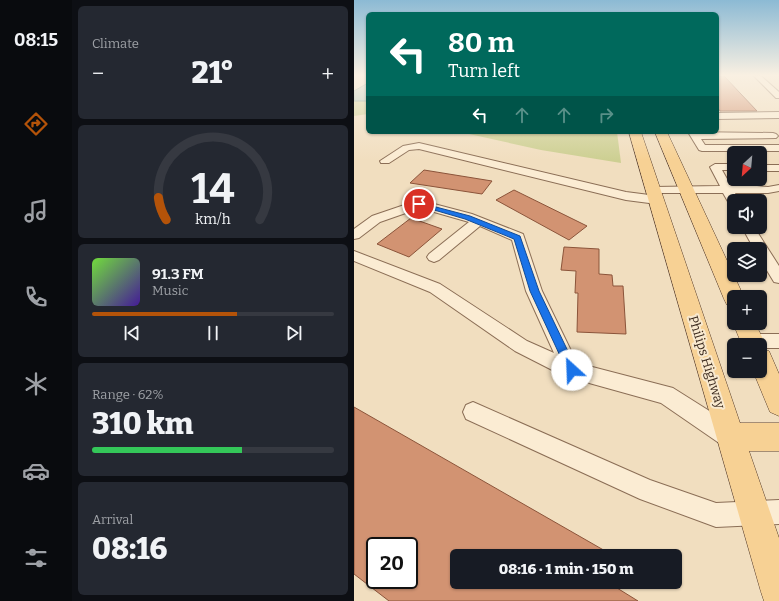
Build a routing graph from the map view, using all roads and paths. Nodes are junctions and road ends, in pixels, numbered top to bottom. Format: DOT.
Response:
graph roads {
  1 [pos="719,116"];
  2 [pos="754,116"];
  3 [pos="779,116"];
  4 [pos="719,125"];
  5 [pos="732,125"];
  6 [pos="636,134"];
  7 [pos="662,134"];
  8 [pos="694,134"];
  9 [pos="776,140"];
  10 [pos="779,148"];
  11 [pos="385,162"];
  12 [pos="727,167"];
  13 [pos="767,168"];
  14 [pos="779,168"];
  15 [pos="752,186"];
  16 [pos="779,188"];
  17 [pos="687,189"];
  18 [pos="726,189"];
  19 [pos="754,189"];
  20 [pos="729,194"];
  21 [pos="655,195"];
  22 [pos="478,221"];
  23 [pos="752,234"];
  24 [pos="354,235"];
  25 [pos="354,256"];
  26 [pos="434,257"];
  27 [pos="779,278"];
  28 [pos="730,290"];
  29 [pos="767,341"];
  30 [pos="779,341"];
  31 [pos="572,370"];
  32 [pos="767,375"];
  33 [pos="779,403"];
  34 [pos="474,412"];
  35 [pos="730,437"];
  36 [pos="779,437"];
  37 [pos="767,513"];
  38 [pos="779,592"];
  1 -- 2 [label="street"];
  2 -- 3 [label="street"];
  2 -- 9 [label="street"];
  4 -- 5 [label="street"];
  6 -- 21 [label="main road, Philips Highway"];
  7 -- 17 [label="main road"];
  8 -- 9 [label="street"];
  8 -- 10 [label="street"];
  11 -- 21 [label="street"];
  12 -- 18 [label="street"];
  13 -- 14 [label="street"];
  15 -- 19 [label="street"];
  16 -- 19 [label="street"];
  17 -- 18 [label="street"];
  17 -- 21 [label="street"];
  17 -- 28 [label="main road"];
  18 -- 19 [label="street"];
  18 -- 20 [label="street"];
  21 -- 35 [label="main road, Philips Highway"];
  22 -- 24 [label="street"];
  22 -- 26 [label="street"];
  22 -- 31 [label="street"];
  23 -- 27 [label="street"];
  25 -- 31 [label="street"];
  29 -- 30 [label="street"];
  31 -- 35 [label="street"];
  32 -- 33 [label="main road"];
  34 -- 37 [label="street"];
  35 -- 36 [label="main road"];
  35 -- 37 [label="main road, Philips Highway"];
  37 -- 38 [label="main road, Philips Highway"];
}
